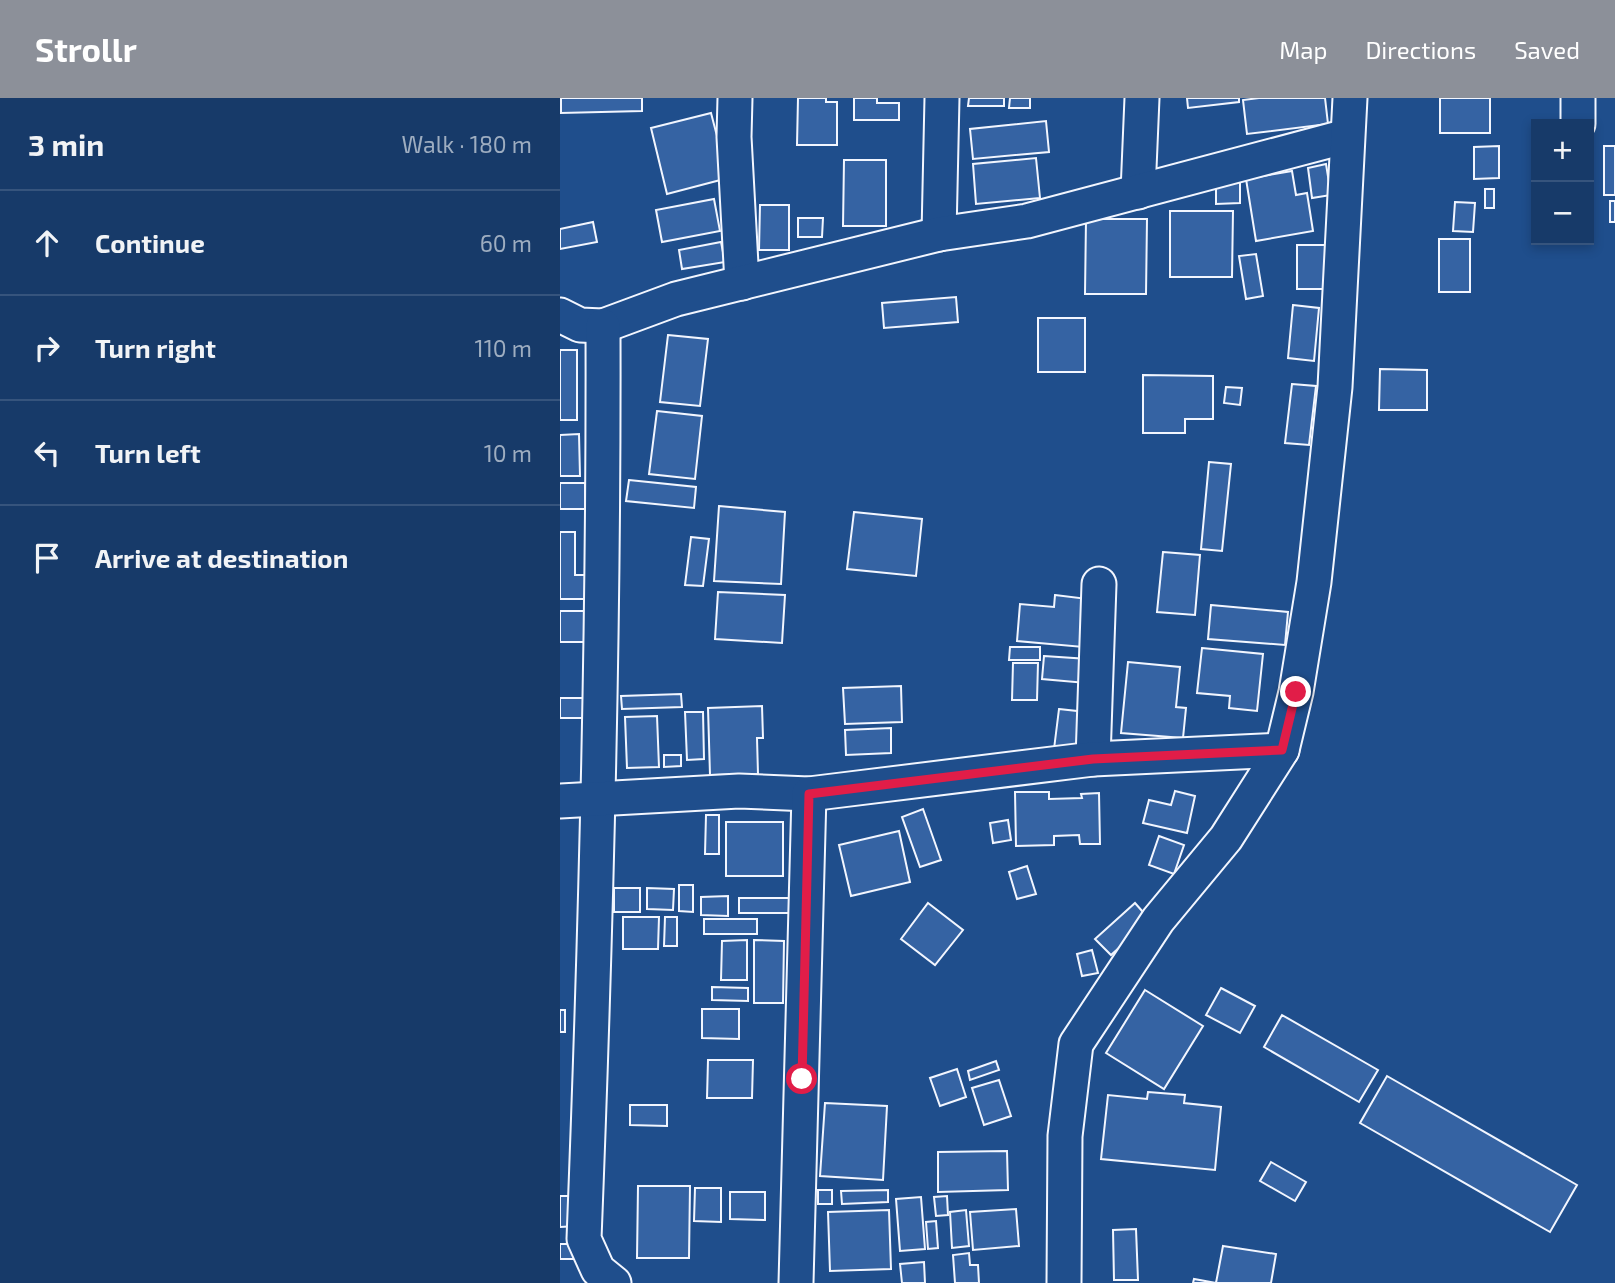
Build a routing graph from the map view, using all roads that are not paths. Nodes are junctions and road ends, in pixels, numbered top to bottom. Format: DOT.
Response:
graph roads {
  1 [pos="735,98"];
  2 [pos="942,98"];
  3 [pos="1142,98"];
  4 [pos="1350,98"];
  5 [pos="1578,98"];
  6 [pos="1578,119"];
  7 [pos="1347,136"];
  8 [pos="1138,192"];
  9 [pos="939,234"];
  10 [pos="742,283"];
  11 [pos="560,315"];
  12 [pos="603,326"];
  13 [pos="1099,584"];
  14 [pos="1282,750"];
  15 [pos="1093,759"];
  16 [pos="809,794"];
  17 [pos="597,798"];
  18 [pos="560,801"];
  19 [pos="614,1283"];
  20 [pos="796,1283"];
  21 [pos="1064,1283"];
  1 -- 10 [label="street"];
  2 -- 9 [label="street"];
  3 -- 8 [label="street"];
  4 -- 7 [label="street"];
  5 -- 6 [label="street"];
  7 -- 8 [label="street"];
  7 -- 14 [label="street"];
  8 -- 9 [label="street"];
  9 -- 10 [label="street"];
  10 -- 12 [label="street"];
  11 -- 12 [label="street"];
  12 -- 17 [label="street"];
  13 -- 15 [label="street"];
  14 -- 15 [label="street"];
  14 -- 21 [label="street"];
  15 -- 16 [label="street"];
  16 -- 17 [label="street"];
  16 -- 20 [label="street"];
  17 -- 18 [label="street"];
  17 -- 19 [label="street"];
}
